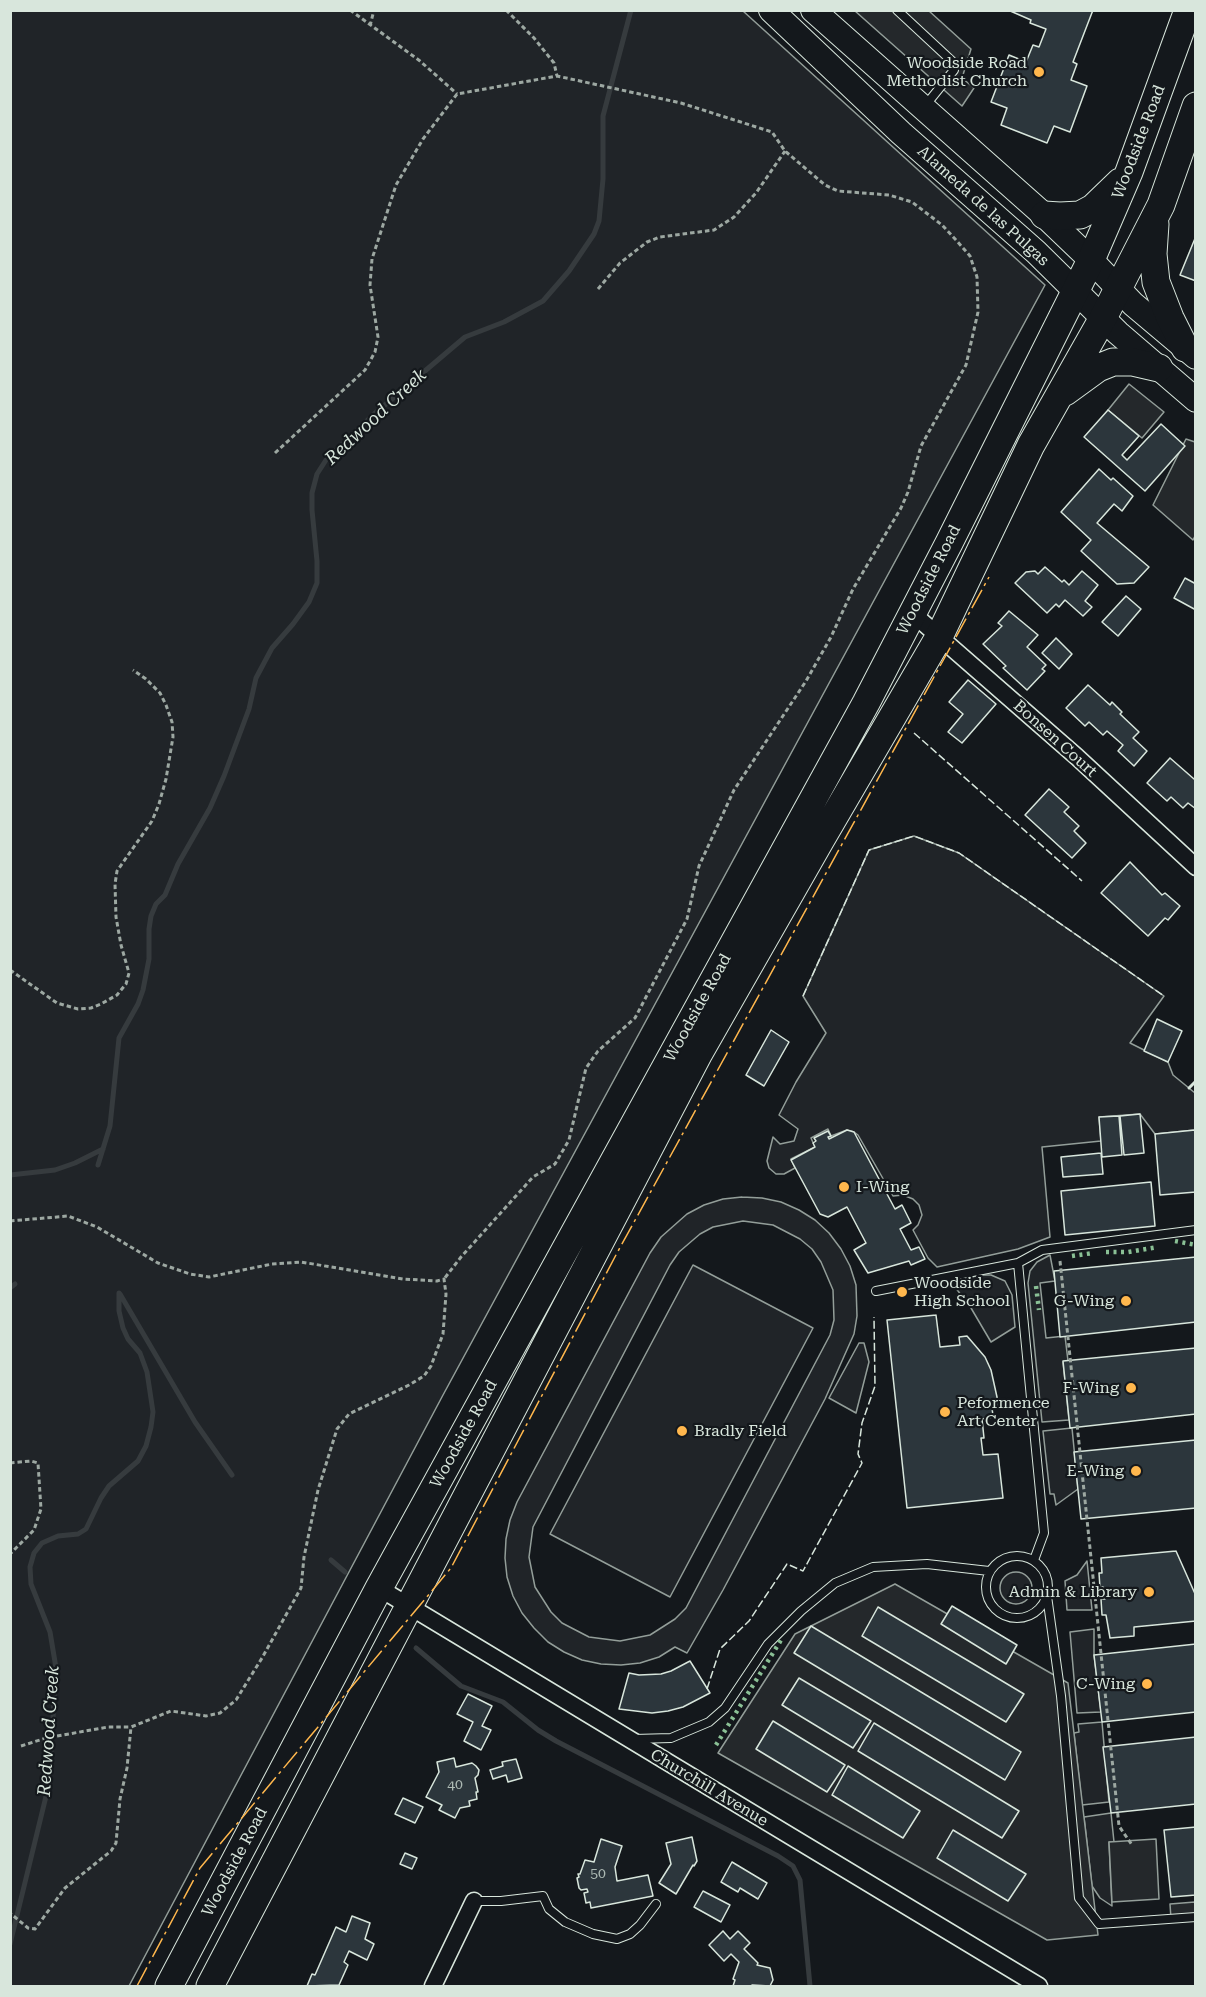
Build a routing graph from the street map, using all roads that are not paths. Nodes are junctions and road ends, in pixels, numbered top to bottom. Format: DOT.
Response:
graph roads {
  1 [pos="771,10"];
  2 [pos="897,10"];
  3 [pos="1188,10"];
  4 [pos="816,11"];
  5 [pos="1196,106"];
  6 [pos="922,108"];
  7 [pos="901,133"];
  8 [pos="1130,172"];
  9 [pos="1044,215"];
  10 [pos="1156,216"];
  11 [pos="1091,260"];
  12 [pos="1119,288"];
  13 [pos="1076,292"];
  14 [pos="1103,318"];
  15 [pos="1190,353"];
  16 [pos="1159,368"];
  17 [pos="1059,396"];
  18 [pos="1196,400"];
  19 [pos="912,613"];
  20 [pos="939,637"];
  21 [pos="1196,867"];
  22 [pos="1196,1230"];
  23 [pos="1018,1263"];
  24 [pos="876,1292"];
  25 [pos="1034,1560"];
  26 [pos="990,1571"];
  27 [pos="379,1588"];
  28 [pos="1047,1596"];
  29 [pos="409,1605"];
  30 [pos="630,1740"];
  31 [pos="474,1901"];
  32 [pos="656,1905"];
  33 [pos="1196,1917"];
  34 [pos="169,1986"];
  35 [pos="210,1986"];
  36 [pos="433,1986"];
  37 [pos="1039,1986"];
  1 -- 7 [label="main road, Alameda de las Pulgas"];
  2 -- 6 [label="lane"];
  3 -- 8 [label="main road, Woodside Road"];
  4 -- 6 [label="main road, Alameda de las Pulgas"];
  5 -- 10 [label="main road, Woodside Road"];
  6 -- 7 [label="main road"];
  6 -- 9 [label="main road, Alameda de las Pulgas"];
  7 -- 13 [label="main road, Alameda de las Pulgas"];
  8 -- 9 [label="main road"];
  8 -- 11 [label="main road, Woodside Road"];
  9 -- 11 [label="main road, Alameda de las Pulgas"];
  10 -- 12 [label="main road, Woodside Road"];
  10 -- 15 [label="main road"];
  11 -- 12 [label="main road, Alameda de las Pulgas"];
  11 -- 13 [label="main road, Woodside Road"];
  12 -- 14 [label="main road, Woodside Road"];
  12 -- 15 [label="main road, Alameda de las Pulgas"];
  13 -- 14 [label="main road, Alameda de las Pulgas"];
  13 -- 19 [label="main road, Woodside Road"];
  14 -- 16 [label="main road, Alameda de las Pulgas"];
  14 -- 17 [label="main road, Woodside Road"];
  16 -- 17 [label="main road"];
  16 -- 18 [label="main road, Alameda de las Pulgas"];
  17 -- 20 [label="main road, Woodside Road"];
  19 -- 20 [label="street, Bonsen Court"];
  19 -- 27 [label="main road, Woodside Road"];
  20 -- 21 [label="street, Bonsen Court"];
  20 -- 29 [label="main road, Woodside Road"];
  22 -- 23 [label="lane"];
  23 -- 24 [label="lane"];
  23 -- 25 [label="lane"];
  25 -- 26 [label="lane"];
  25 -- 28 [label="lane"];
  26 -- 28 [label="lane"];
  26 -- 30 [label="lane"];
  27 -- 29 [label="street, Churchill Avenue"];
  27 -- 34 [label="main road, Woodside Road"];
  28 -- 33 [label="lane"];
  29 -- 30 [label="street, Churchill Avenue"];
  29 -- 35 [label="main road, Woodside Road"];
  30 -- 37 [label="street, Churchill Avenue"];
  31 -- 32 [label="lane"];
  31 -- 36 [label="street"];
}
